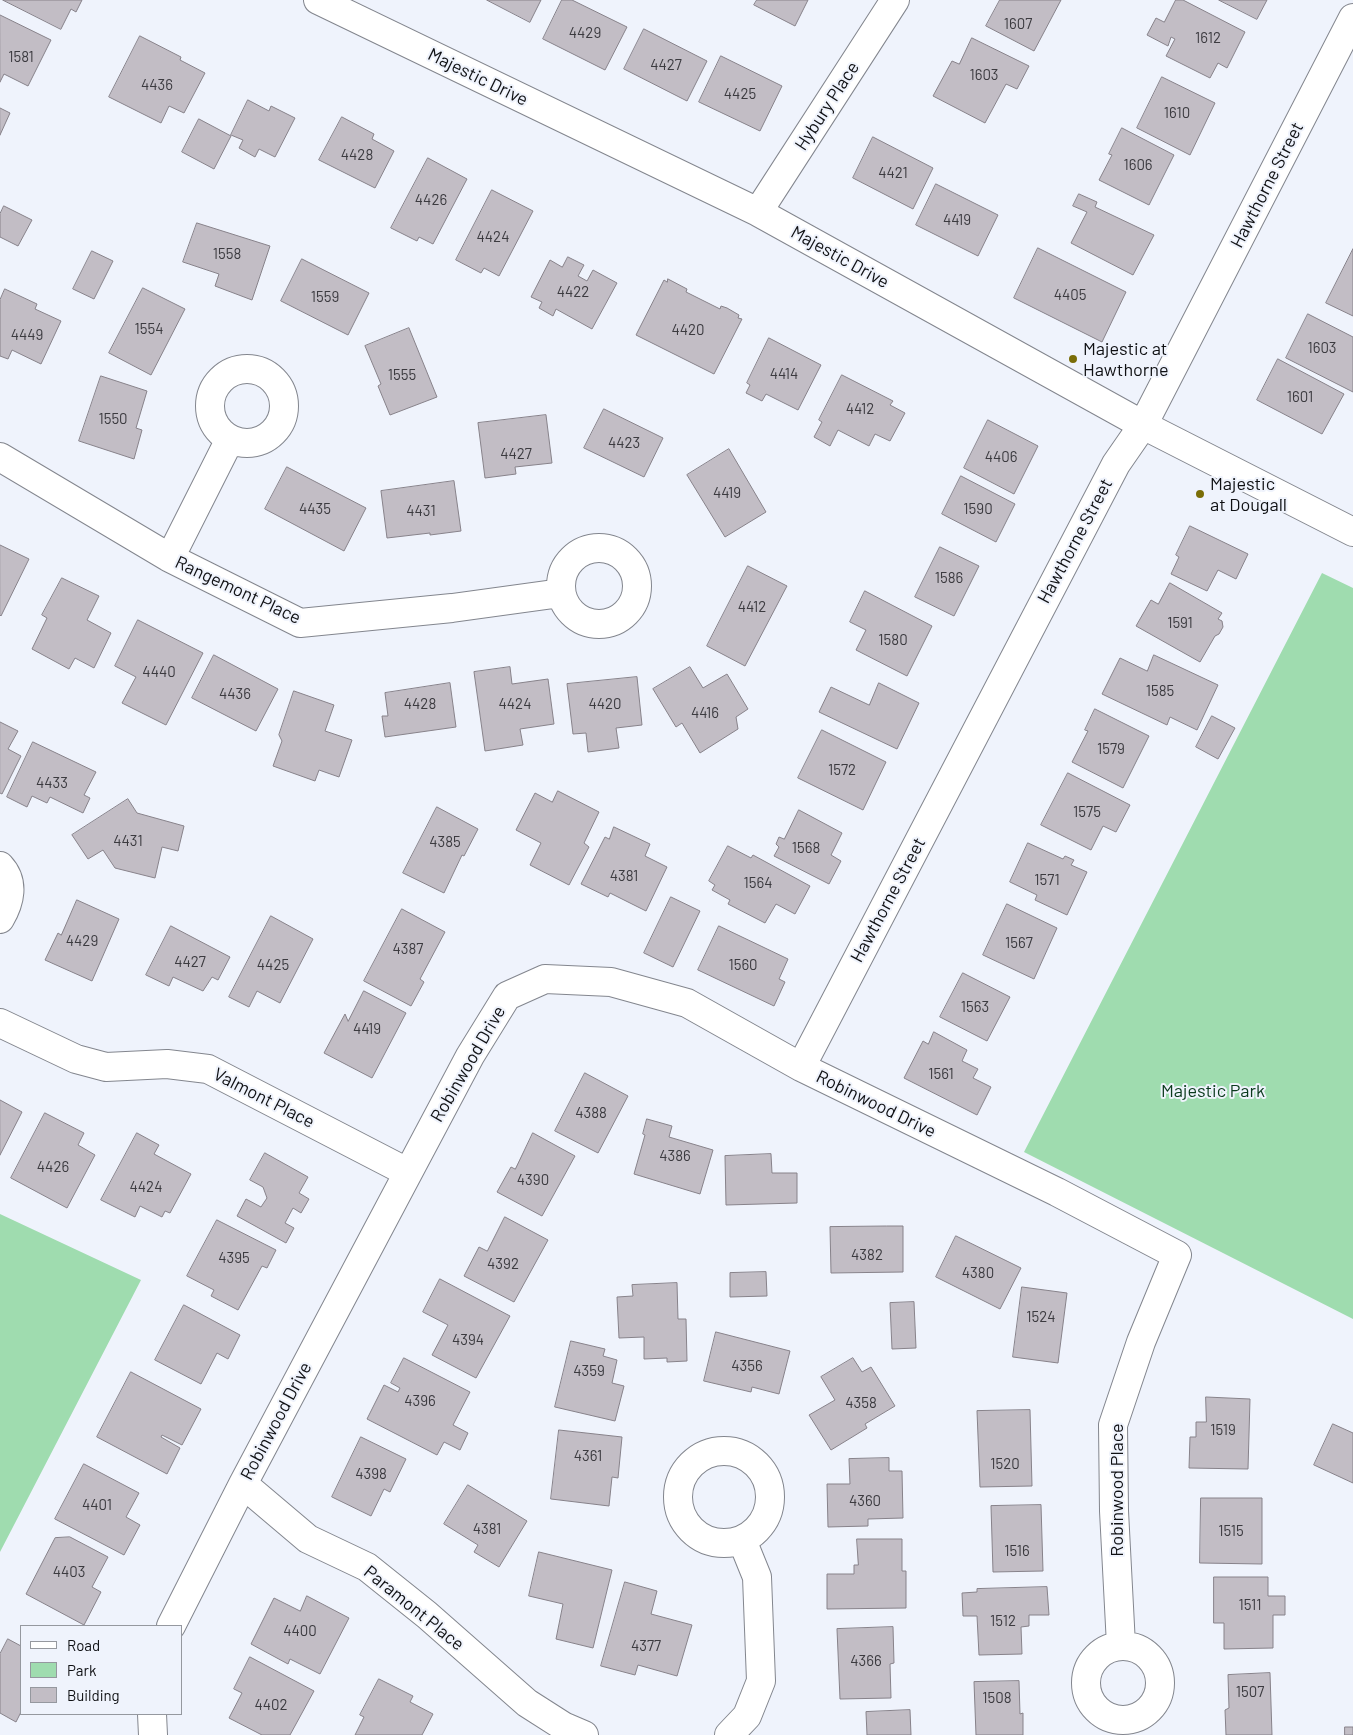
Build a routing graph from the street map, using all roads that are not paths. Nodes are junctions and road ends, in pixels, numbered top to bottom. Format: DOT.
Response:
graph roads {
  1 [pos="318,0"];
  2 [pos="895,0"];
  3 [pos="1353,18"];
  4 [pos="758,212"];
  5 [pos="1143,425"];
  6 [pos="230,439"];
  7 [pos="0,457"];
  8 [pos="1353,532"];
  9 [pos="170,558"];
  10 [pos="561,593"];
  11 [pos="0,866"];
  12 [pos="0,919"];
  13 [pos="0,1023"];
  14 [pos="801,1067"];
  15 [pos="407,1172"];
  16 [pos="1177,1254"];
  17 [pos="243,1484"];
  18 [pos="742,1540"];
  19 [pos="172,1625"];
  20 [pos="1121,1645"];
  21 [pos="152,1715"];
  22 [pos="153,1735"];
  23 [pos="584,1735"];
  24 [pos="729,1735"];
  1 -- 4 [label="street, Majestic Drive"];
  2 -- 4 [label="street, Hybury Place"];
  3 -- 5 [label="street, Hawthorne Street"];
  4 -- 5 [label="street, Majestic Drive"];
  5 -- 8 [label="street, Majestic Drive"];
  5 -- 14 [label="street, Hawthorne Street"];
  6 -- 9 [label="street"];
  7 -- 9 [label="street, Rangemont Place"];
  9 -- 10 [label="street, Rangemont Place"];
  11 -- 12 [label="street"];
  13 -- 15 [label="street, Valmont Place"];
  14 -- 15 [label="street, Robinwood Drive"];
  14 -- 16 [label="street, Robinwood Drive"];
  15 -- 17 [label="street, Robinwood Drive"];
  16 -- 20 [label="street, Robinwood Place"];
  17 -- 19 [label="street, Robinwood Drive"];
  17 -- 23 [label="street, Paramont Place"];
  18 -- 24 [label="street"];
  21 -- 22 [label="street"];
}
